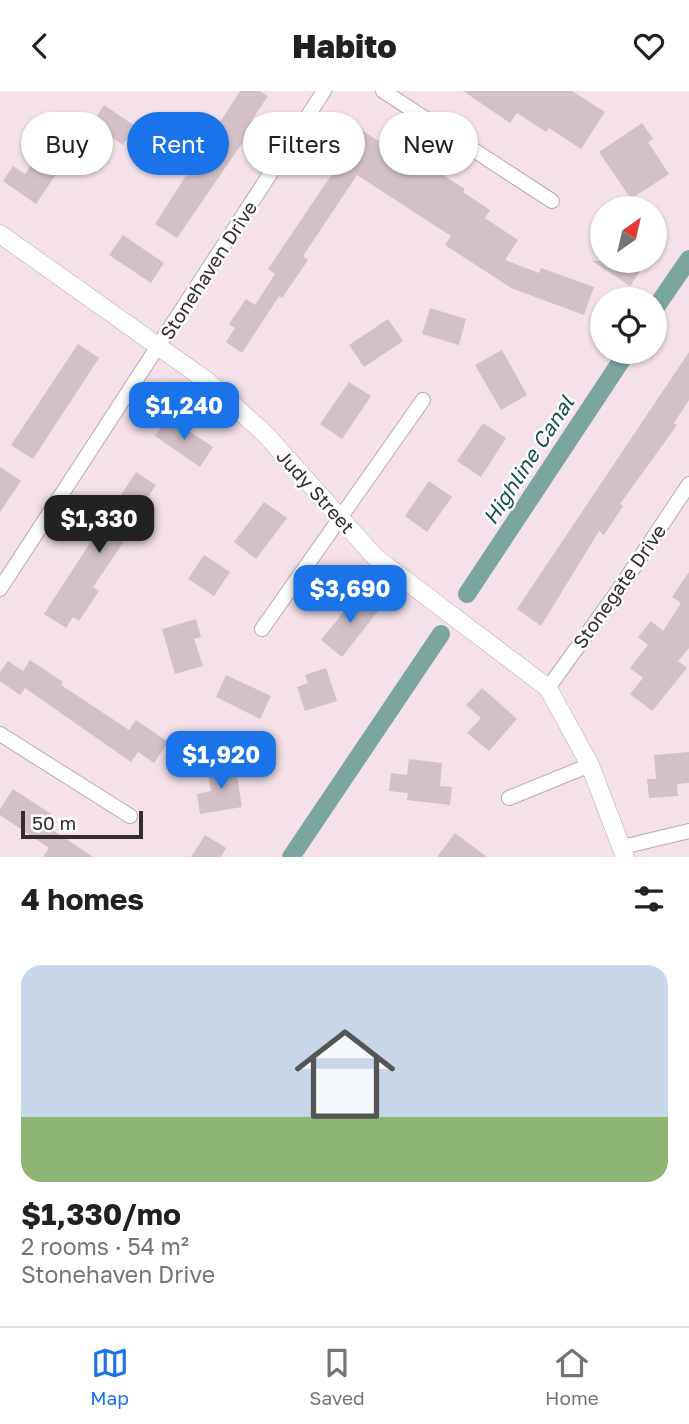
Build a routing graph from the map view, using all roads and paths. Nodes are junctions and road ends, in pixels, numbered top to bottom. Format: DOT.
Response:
graph roads {
  1 [pos="324,91"];
  2 [pos="383,91"];
  3 [pos="552,201"];
  4 [pos="0,234"];
  5 [pos="158,347"];
  6 [pos="423,400"];
  7 [pos="687,490"];
  8 [pos="341,520"];
  9 [pos="0,589"];
  10 [pos="262,629"];
  11 [pos="548,688"];
  12 [pos="0,734"];
  13 [pos="590,765"];
  14 [pos="509,798"];
  15 [pos="130,816"];
  16 [pos="689,831"];
  17 [pos="623,852"];
  1 -- 5 [label="street, Stonehaven Drive"];
  2 -- 3 [label="street"];
  4 -- 5 [label="street, Judy Street"];
  5 -- 8 [label="street, Judy Street"];
  5 -- 9 [label="street, Stonehaven Drive"];
  6 -- 8 [label="street"];
  7 -- 11 [label="street, Stonegate Drive"];
  8 -- 10 [label="street"];
  8 -- 11 [label="street, Judy Street"];
  11 -- 13 [label="street, Judy Street"];
  12 -- 15 [label="street"];
  13 -- 14 [label="street"];
  13 -- 17 [label="street, Judy Street"];
  16 -- 17 [label="street"];
}
